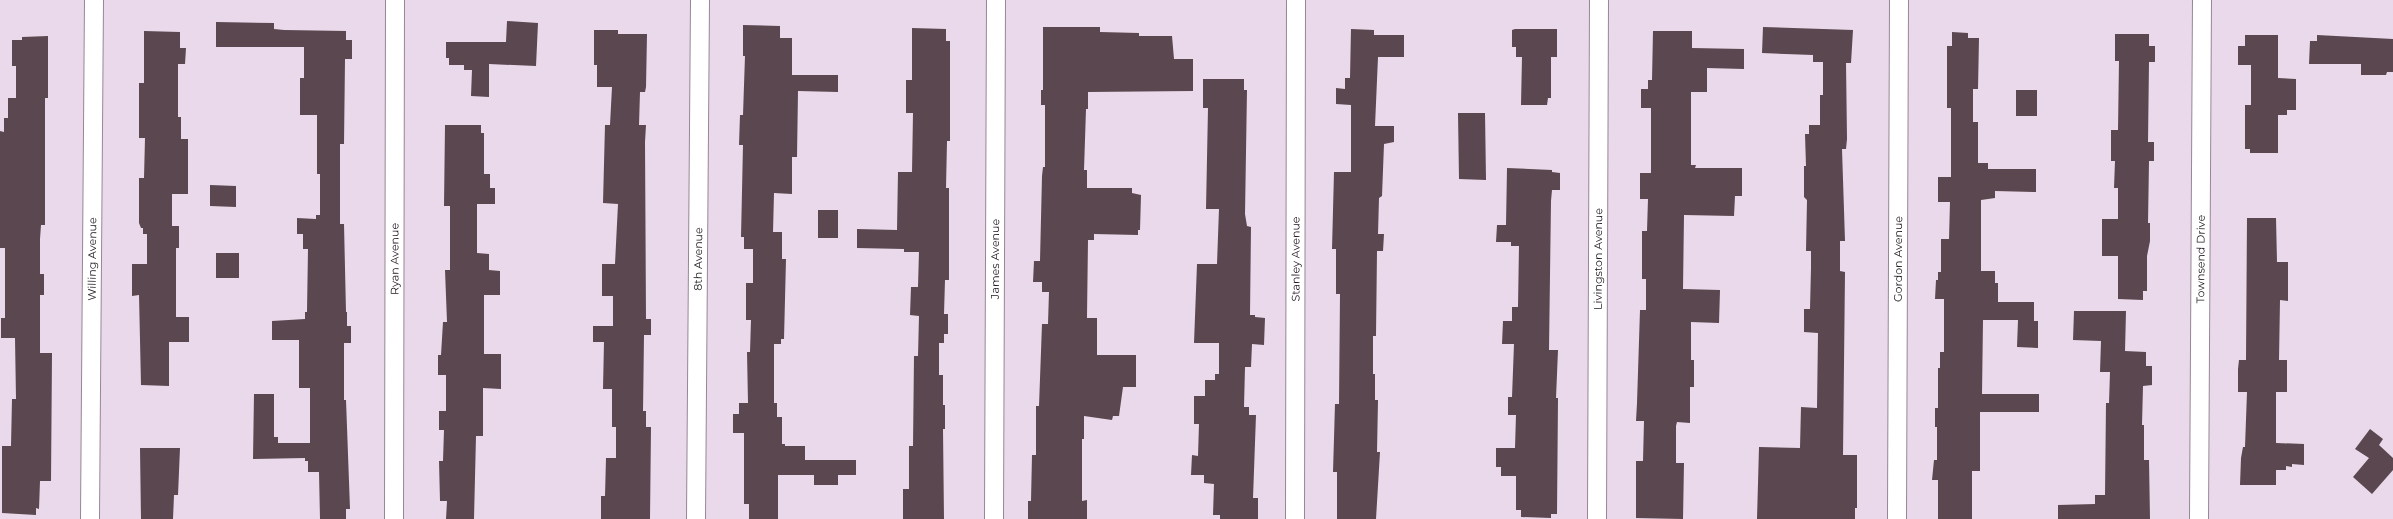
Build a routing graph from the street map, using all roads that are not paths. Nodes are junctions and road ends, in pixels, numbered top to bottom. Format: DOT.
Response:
graph roads {
  1 [pos="94,0"];
  2 [pos="395,0"];
  3 [pos="700,0"];
  4 [pos="996,0"];
  5 [pos="1296,0"];
  6 [pos="1599,0"];
  7 [pos="1899,0"];
  8 [pos="2202,0"];
  9 [pos="90,519"];
  10 [pos="394,519"];
  11 [pos="696,519"];
  12 [pos="994,519"];
  13 [pos="1295,519"];
  14 [pos="1597,519"];
  15 [pos="1897,519"];
  16 [pos="2199,519"];
  1 -- 9 [label="street, Willing Avenue"];
  2 -- 10 [label="street, Ryan Avenue"];
  3 -- 11 [label="street, 8th Avenue"];
  4 -- 12 [label="street, James Avenue"];
  5 -- 13 [label="street, Stanley Avenue"];
  6 -- 14 [label="street, Livingston Avenue"];
  7 -- 15 [label="street, Gordon Avenue"];
  8 -- 16 [label="street, Townsend Drive"];
}
